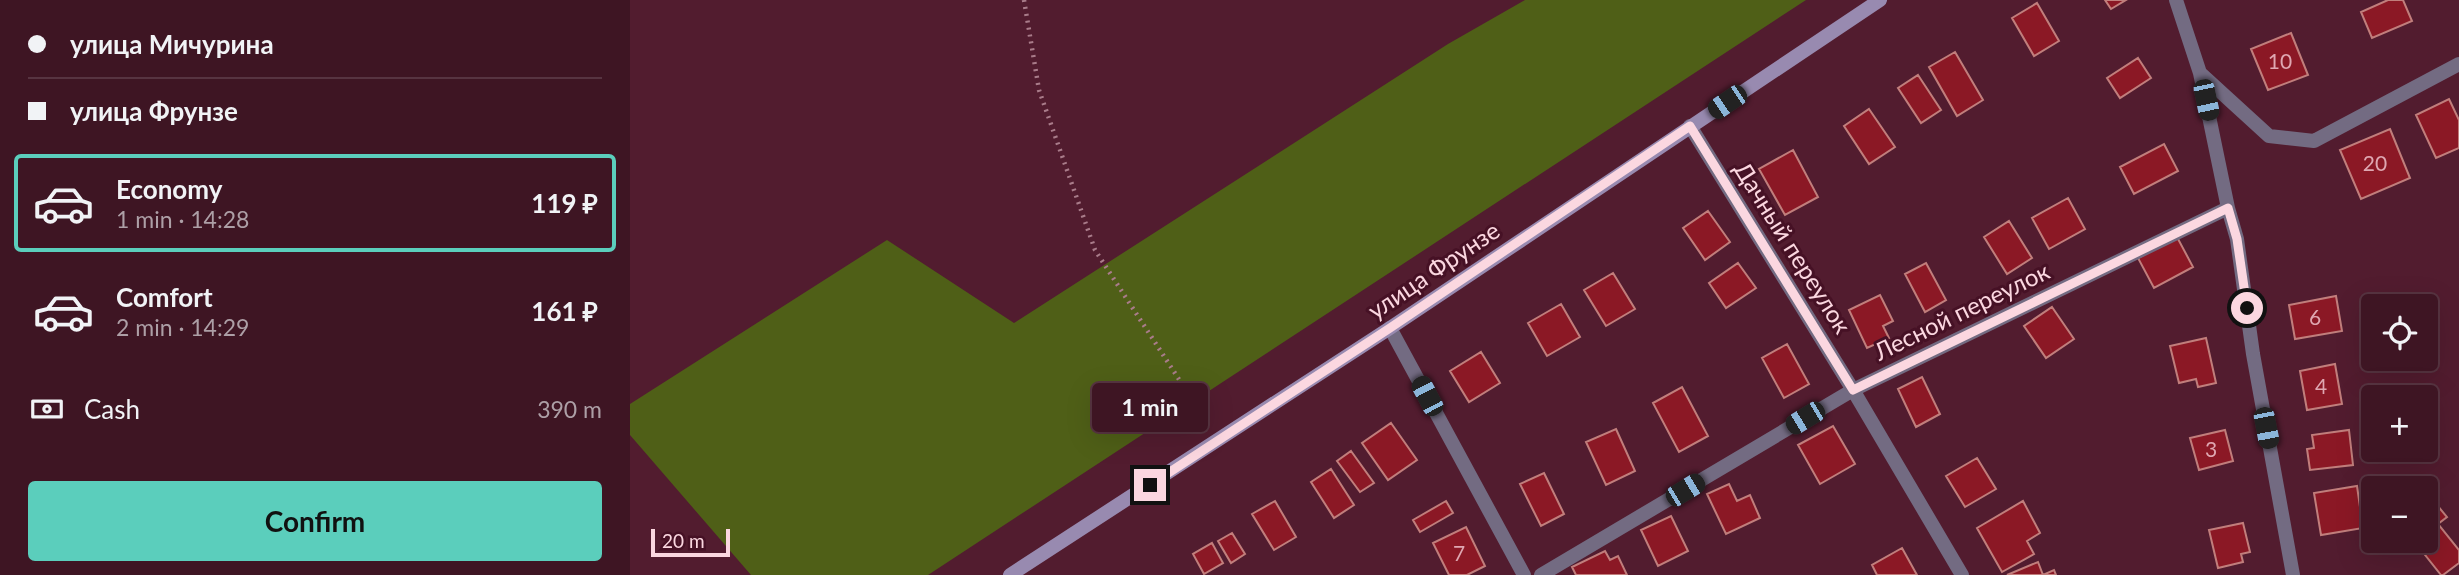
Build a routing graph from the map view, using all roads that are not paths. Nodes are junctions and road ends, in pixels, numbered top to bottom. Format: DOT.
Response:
graph roads {
  1 [pos="1880,0"];
  2 [pos="2176,0"];
  3 [pos="2459,64"];
  4 [pos="2200,73"];
  5 [pos="1690,126"];
  6 [pos="2228,208"];
  7 [pos="1390,328"];
  8 [pos="1853,390"];
  9 [pos="1010,575"];
  10 [pos="1524,575"];
  11 [pos="1541,575"];
  12 [pos="1962,575"];
  13 [pos="2293,575"];
  1 -- 5 [label="street, улица Фрунзе"];
  2 -- 4 [label="street"];
  3 -- 4 [label="street"];
  4 -- 6 [label="street"];
  5 -- 7 [label="street, улица Фрунзе"];
  5 -- 8 [label="street, Дачный переулок"];
  6 -- 8 [label="street, Лесной переулок"];
  6 -- 13 [label="street"];
  7 -- 9 [label="street, улица Фрунзе"];
  7 -- 10 [label="street"];
  8 -- 11 [label="street, Лесной переулок"];
  8 -- 12 [label="street, Дачный переулок"];
}
